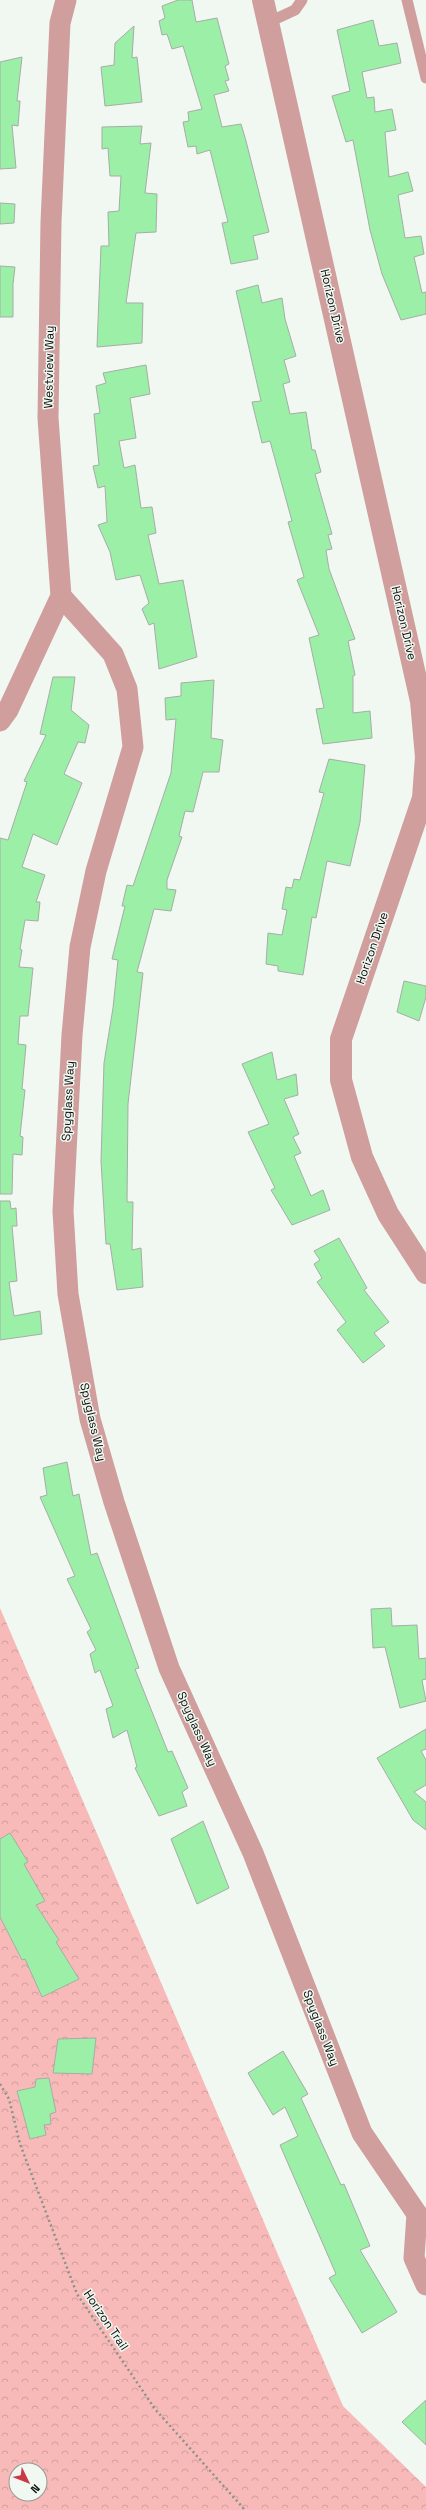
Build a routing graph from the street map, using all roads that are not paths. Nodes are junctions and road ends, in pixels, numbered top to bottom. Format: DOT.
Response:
graph roads {
  1 [pos="66,0"];
  2 [pos="263,0"];
  3 [pos="302,0"];
  4 [pos="407,0"];
  5 [pos="269,22"];
  6 [pos="426,78"];
  7 [pos="61,596"];
  8 [pos="0,721"];
  9 [pos="425,794"];
  10 [pos="426,1273"];
  11 [pos="421,2217"];
  12 [pos="426,2285"];
  1 -- 7 [label="street, Westview Way"];
  2 -- 5 [label="street, Horizon Drive"];
  3 -- 5 [label="lane"];
  4 -- 6 [label="lane"];
  5 -- 9 [label="street, Horizon Drive"];
  7 -- 8 [label="street, Westview Way"];
  7 -- 11 [label="street, Spyglass Way"];
  9 -- 10 [label="street, Horizon Drive"];
  11 -- 12 [label="street"];
}
